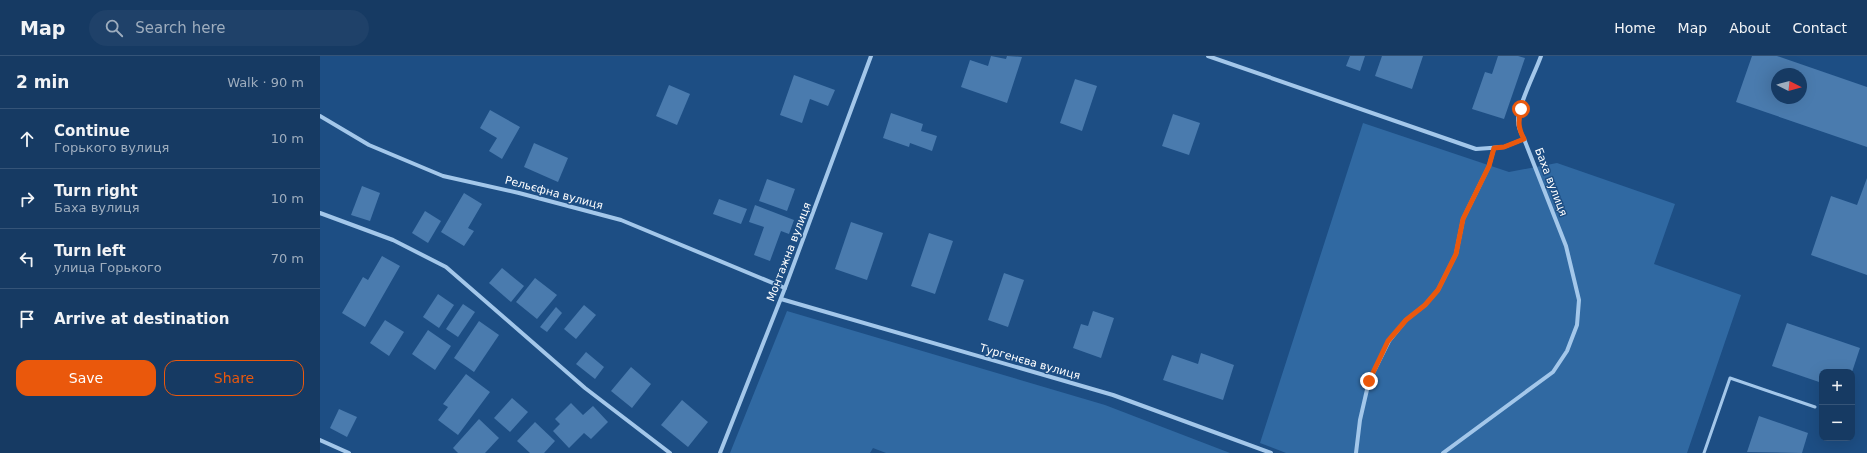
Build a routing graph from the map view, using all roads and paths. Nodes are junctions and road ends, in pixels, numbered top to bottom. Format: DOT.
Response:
graph roads {
  1 [pos="872,56"];
  2 [pos="1208,56"];
  3 [pos="1541,56"];
  4 [pos="320,116"];
  5 [pos="1524,139"];
  6 [pos="1494,148"];
  7 [pos="320,213"];
  8 [pos="785,288"];
  9 [pos="781,299"];
  10 [pos="1815,407"];
  11 [pos="320,440"];
  12 [pos="349,453"];
  13 [pos="670,453"];
  14 [pos="720,453"];
  15 [pos="1271,453"];
  16 [pos="1356,453"];
  17 [pos="1443,453"];
  18 [pos="1704,453"];
  1 -- 8 [label="street, Монтажна вулиця"];
  2 -- 6 [label="street, Баха вулиця"];
  3 -- 5 [label="street"];
  4 -- 8 [label="street, Рельєфна вулиця"];
  5 -- 6 [label="street, Баха вулиця"];
  5 -- 17 [label="street, Баха вулиця"];
  6 -- 16 [label="street"];
  7 -- 13 [label="street"];
  8 -- 9 [label="street, Монтажна вулиця"];
  9 -- 14 [label="street, Монтажна вулиця"];
  9 -- 15 [label="street, Тургенєва вулиця"];
  10 -- 18 [label="lane"];
  11 -- 12 [label="street"];
}
